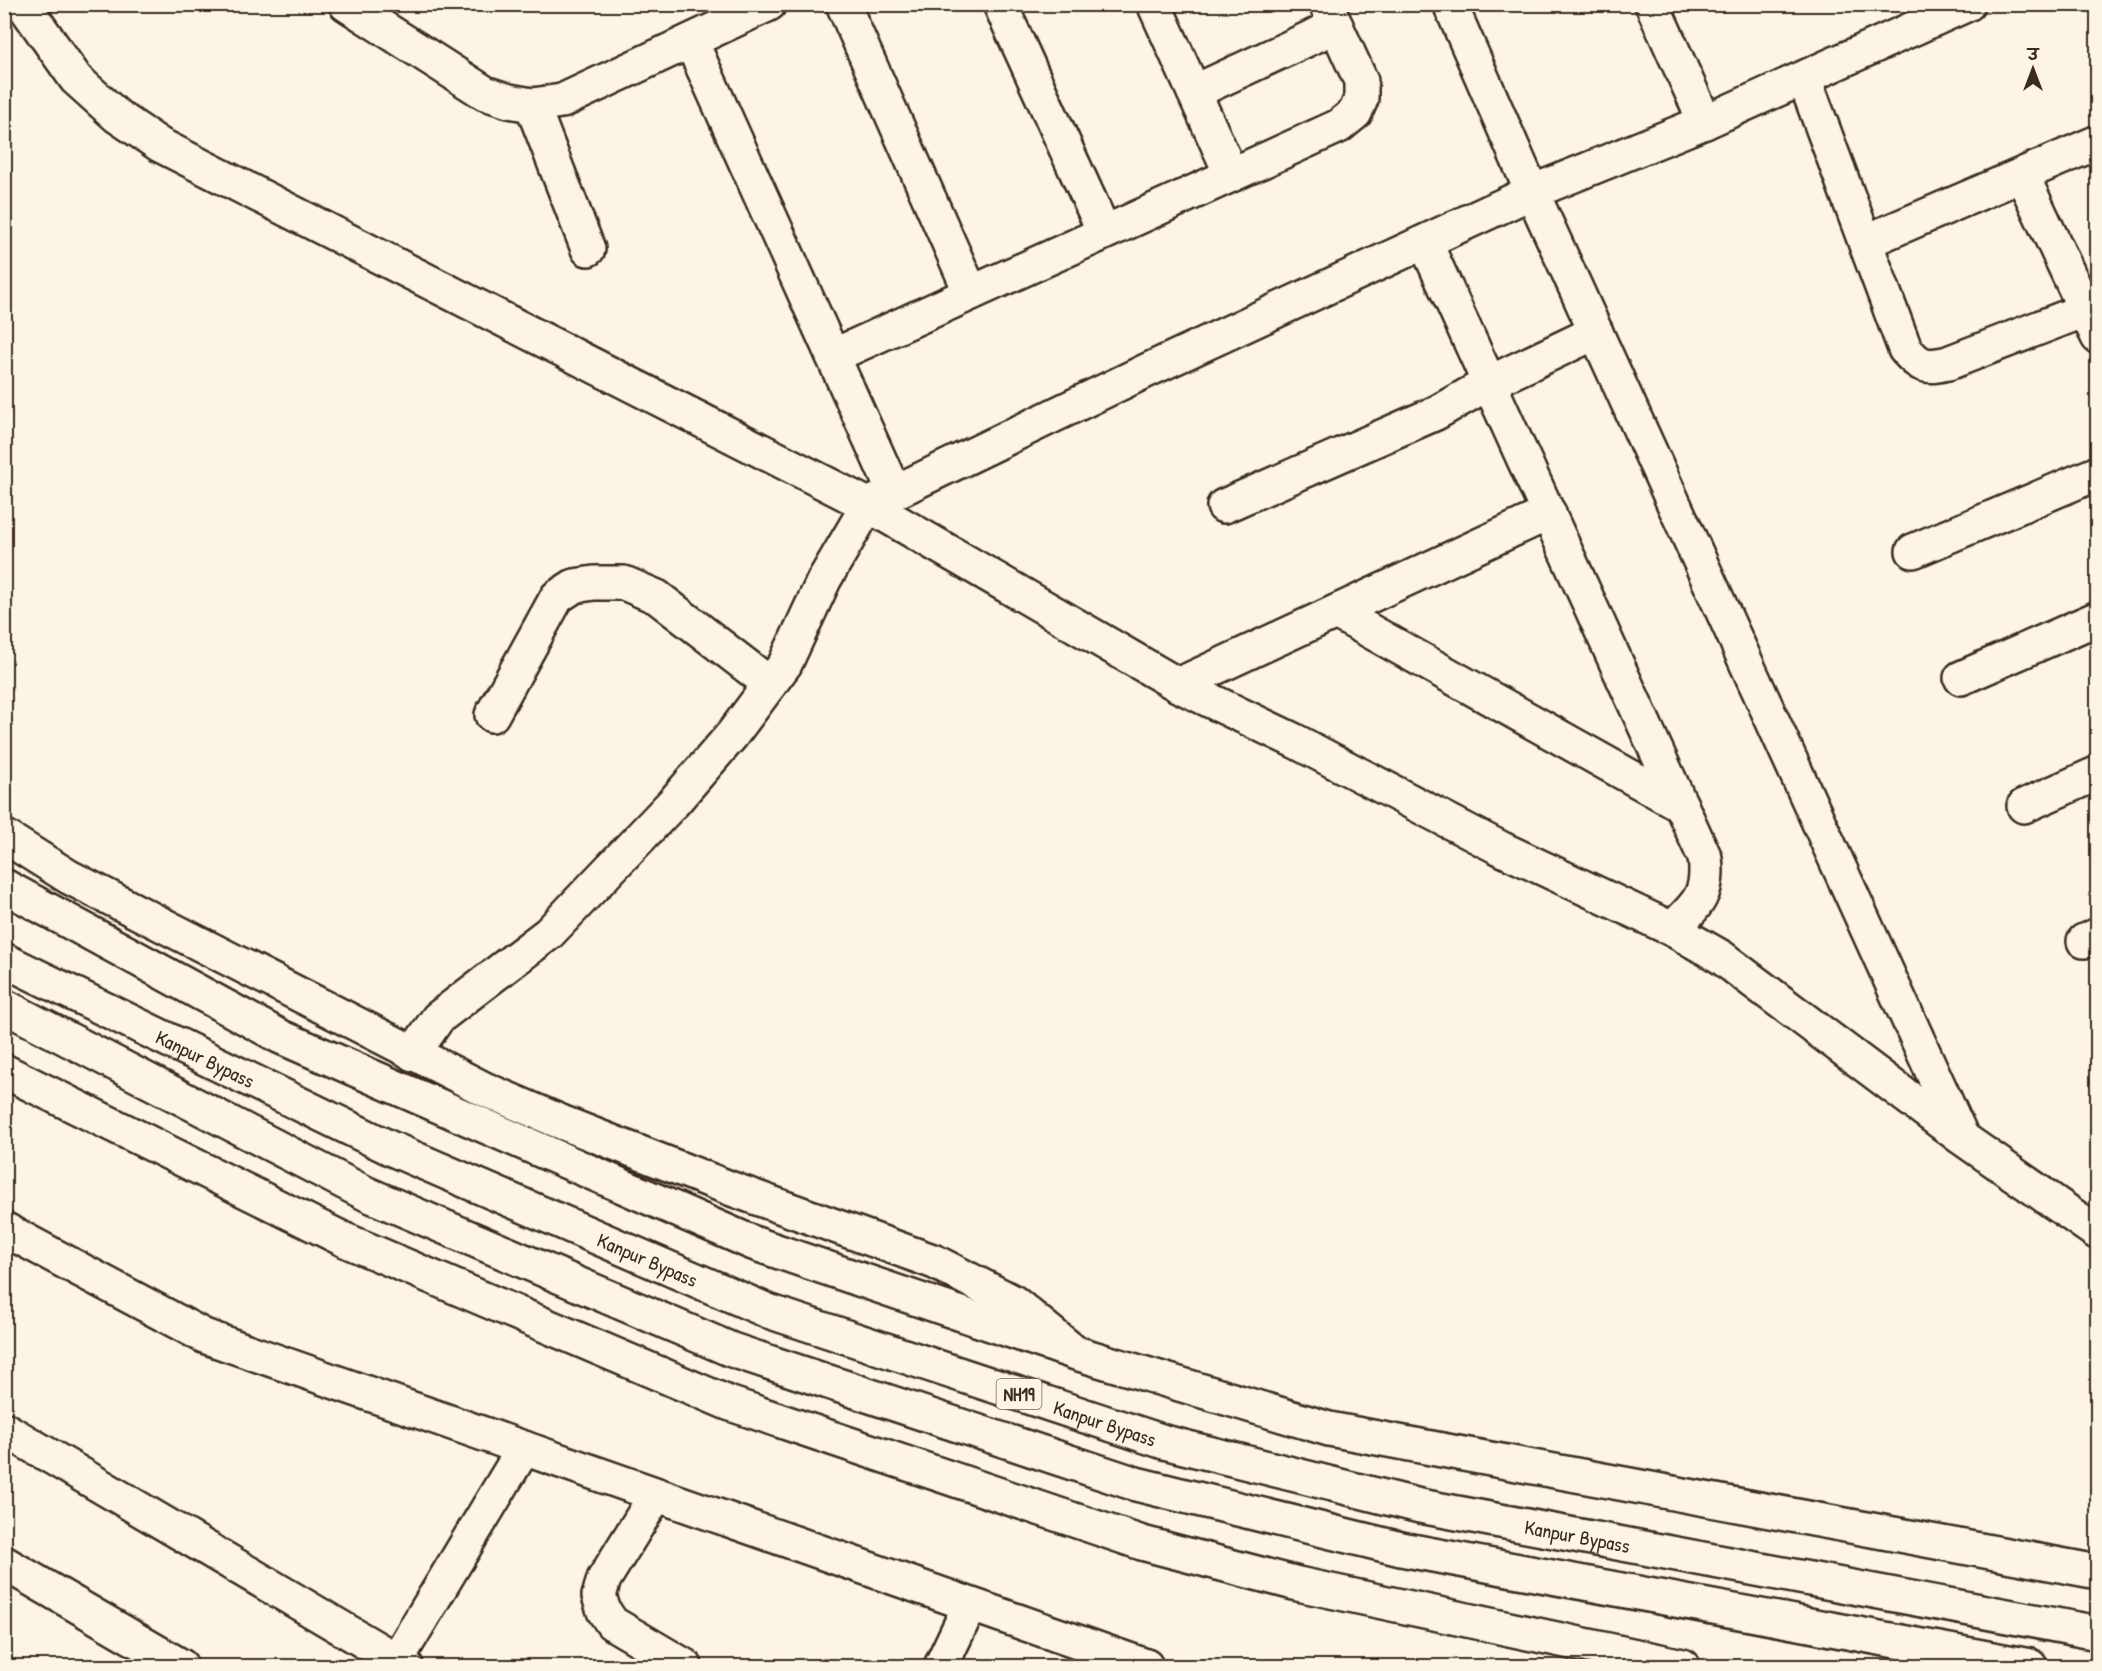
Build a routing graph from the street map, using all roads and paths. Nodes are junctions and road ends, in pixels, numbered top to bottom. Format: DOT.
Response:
graph roads {
  1 [pos="22,4"];
  2 [pos="346,4"];
  3 [pos="769,4"];
  4 [pos="843,4"];
  5 [pos="1000,4"];
  6 [pos="1154,4"];
  7 [pos="1450,4"];
  8 [pos="1652,4"];
  9 [pos="1968,4"];
  10 [pos="1331,15"];
  11 [pos="692,41"];
  12 [pos="1804,78"];
  13 [pos="1194,92"];
  14 [pos="532,105"];
  15 [pos="1705,122"];
  16 [pos="2097,142"];
  17 [pos="1231,174"];
  18 [pos="2022,175"];
  19 [pos="1532,192"];
  20 [pos="1104,232"];
  21 [pos="1425,242"];
  22 [pos="1865,242"];
  23 [pos="588,249"];
  24 [pos="971,293"];
  25 [pos="2091,323"];
  26 [pos="1596,332"];
  27 [pos="833,356"];
  28 [pos="1489,383"];
  29 [pos="2097,472"];
  30 [pos="881,498"];
  31 [pos="1224,506"];
  32 [pos="1549,513"];
  33 [pos="1913,551"];
  34 [pos="1336,612"];
  35 [pos="2097,618"];
  36 [pos="1961,678"];
  37 [pos="770,684"];
  38 [pos="1178,685"];
  39 [pos="492,715"];
  40 [pos="2097,773"];
  41 [pos="1681,805"];
  42 [pos="2024,806"];
  43 [pos="4,836"];
  44 [pos="4,886"];
  45 [pos="1672,928"];
  46 [pos="4,960"];
  47 [pos="4,1006"];
  48 [pos="412,1054"];
  49 [pos="4,1071"];
  50 [pos="1962,1138"];
  51 [pos="4,1229"];
  52 [pos="2097,1233"];
  53 [pos="1076,1353"];
  54 [pos="4,1430"];
  55 [pos="524,1448"];
  56 [pos="656,1495"];
  57 [pos="4,1563"];
  58 [pos="2097,1572"];
  59 [pos="970,1605"];
  60 [pos="2097,1633"];
  61 [pos="1132,1664"];
  62 [pos="399,1665"];
  63 [pos="181,1666"];
  64 [pos="685,1666"];
  65 [pos="941,1666"];
  66 [pos="1683,1666"];
  67 [pos="2030,1666"];
  1 -- 30 [label="main road"];
  2 -- 14 [label="main road"];
  3 -- 11 [label="main road"];
  4 -- 24 [label="main road"];
  5 -- 20 [label="main road"];
  6 -- 13 [label="main road"];
  7 -- 19 [label="main road"];
  8 -- 15 [label="main road"];
  9 -- 12 [label="main road"];
  10 -- 13 [label="main road"];
  10 -- 17 [label="main road"];
  11 -- 14 [label="main road"];
  11 -- 27 [label="main road"];
  12 -- 15 [label="main road"];
  12 -- 22 [label="main road"];
  13 -- 17 [label="main road"];
  14 -- 23 [label="main road"];
  15 -- 19 [label="main road"];
  16 -- 18 [label="main road"];
  17 -- 20 [label="main road"];
  18 -- 22 [label="main road"];
  18 -- 25 [label="main road"];
  19 -- 21 [label="main road"];
  19 -- 26 [label="main road"];
  20 -- 24 [label="main road"];
  21 -- 28 [label="main road"];
  21 -- 30 [label="main road"];
  22 -- 25 [label="main road"];
  24 -- 27 [label="main road"];
  26 -- 28 [label="main road"];
  26 -- 50 [label="main road"];
  27 -- 30 [label="main road"];
  28 -- 31 [label="main road"];
  28 -- 32 [label="main road"];
  29 -- 33 [label="main road"];
  30 -- 37 [label="main road"];
  30 -- 38 [label="main road"];
  32 -- 34 [label="main road"];
  32 -- 41 [label="main road"];
  34 -- 38 [label="main road"];
  34 -- 41 [label="main road"];
  35 -- 36 [label="main road"];
  37 -- 39 [label="main road"];
  37 -- 48 [label="main road"];
  38 -- 45 [label="main road"];
  40 -- 42 [label="main road"];
  41 -- 45 [label="main road"];
  43 -- 48 [label="main road"];
  44 -- 53 [label="main road"];
  45 -- 50 [label="main road"];
  46 -- 60 [label="main road, Kanpur Bypass / NH19"];
  47 -- 67 [label="main road, NH19"];
  48 -- 53 [label="main road"];
  49 -- 66 [label="main road"];
  50 -- 52 [label="main road"];
  51 -- 55 [label="main road"];
  53 -- 58 [label="main road"];
  54 -- 62 [label="main road"];
  55 -- 56 [label="main road"];
  55 -- 62 [label="main road"];
  56 -- 59 [label="main road"];
  56 -- 64 [label="main road"];
  57 -- 63 [label="main road"];
  59 -- 61 [label="main road"];
  59 -- 65 [label="main road"];
}
